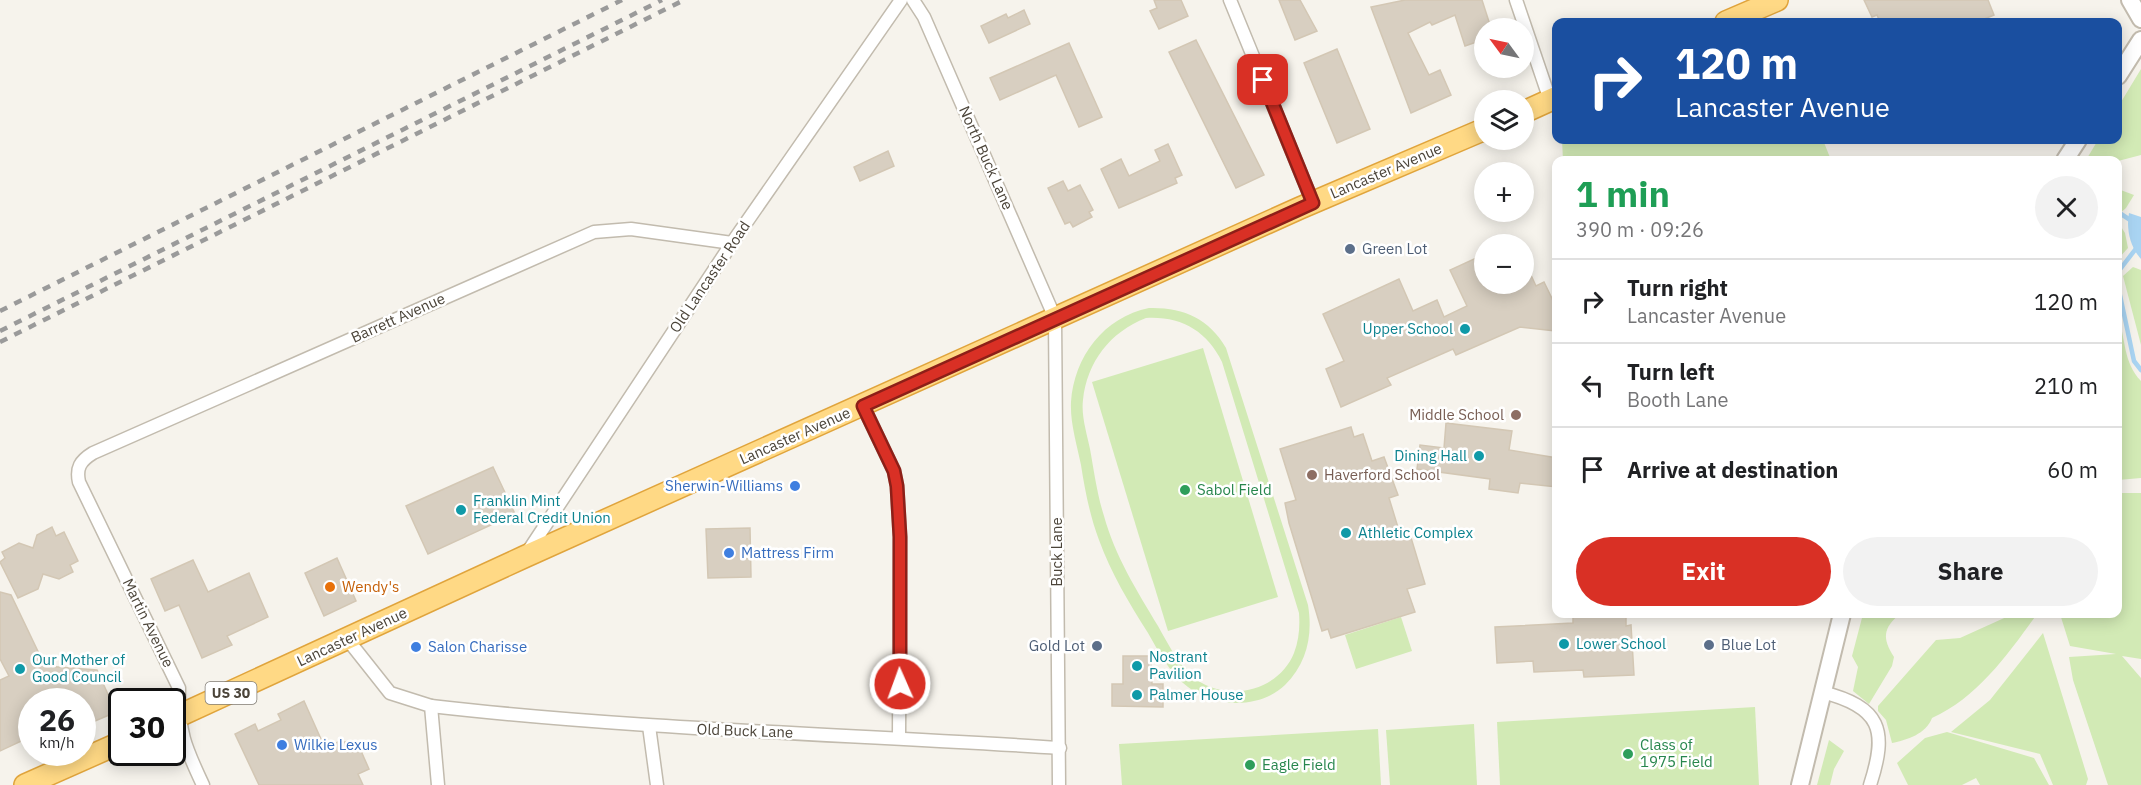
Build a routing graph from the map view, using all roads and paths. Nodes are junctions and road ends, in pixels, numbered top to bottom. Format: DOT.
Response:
graph roads {
  1 [pos="901,0"];
  2 [pos="913,0"];
  3 [pos="1230,0"];
  4 [pos="1516,0"];
  5 [pos="1776,0"];
  6 [pos="2130,0"];
  7 [pos="1735,18"];
  8 [pos="2141,19"];
  9 [pos="2141,40"];
  10 [pos="2122,70"];
  11 [pos="1552,94"];
  12 [pos="1552,100"];
  13 [pos="1534,108"];
  14 [pos="1474,134"];
  15 [pos="1313,203"];
  16 [pos="732,243"];
  17 [pos="1056,318"];
  18 [pos="863,406"];
  19 [pos="79,466"];
  20 [pos="524,557"];
  21 [pos="1841,618"];
  22 [pos="348,640"];
  23 [pos="179,688"];
  24 [pos="1822,692"];
  25 [pos="431,706"];
  26 [pos="186,713"];
  27 [pos="649,726"];
  28 [pos="899,737"];
  29 [pos="108,748"];
  30 [pos="1060,748"];
  31 [pos="186,749"];
  32 [pos="25,785"];
  33 [pos="203,785"];
  34 [pos="438,785"];
  35 [pos="657,785"];
  36 [pos="1059,785"];
  37 [pos="1800,785"];
  38 [pos="1870,785"];
  1 -- 16 [label="street, Old Lancaster Road"];
  2 -- 17 [label="street, North Buck Lane"];
  3 -- 15 [label="street"];
  4 -- 11 [label="street"];
  5 -- 7 [label="highway"];
  6 -- 8 [label="street"];
  9 -- 10 [label="street"];
  12 -- 13 [label="highway"];
  14 -- 15 [label="highway, Lancaster Avenue / US 30"];
  15 -- 17 [label="highway, Lancaster Avenue / US 30"];
  16 -- 19 [label="street, Barrett Avenue"];
  16 -- 20 [label="street, Old Lancaster Road"];
  17 -- 18 [label="highway, Lancaster Avenue / US 30"];
  17 -- 30 [label="street, Buck Lane"];
  18 -- 20 [label="highway, Lancaster Avenue / US 30"];
  18 -- 28 [label="street"];
  19 -- 23 [label="street, Martin Avenue"];
  20 -- 22 [label="highway, Lancaster Avenue / US 30"];
  21 -- 24 [label="street"];
  22 -- 25 [label="street, Old Buck Lane"];
  22 -- 26 [label="highway, Lancaster Avenue / US 30"];
  24 -- 37 [label="street"];
  24 -- 38 [label="street"];
  25 -- 27 [label="street, Old Buck Lane"];
  25 -- 34 [label="street"];
  27 -- 28 [label="street, Old Buck Lane"];
  27 -- 35 [label="street"];
  28 -- 30 [label="street, Old Buck Lane"];
  29 -- 32 [label="highway"];
  30 -- 36 [label="street, Buck Lane"];
  31 -- 33 [label="street, Martin Avenue"];
}
